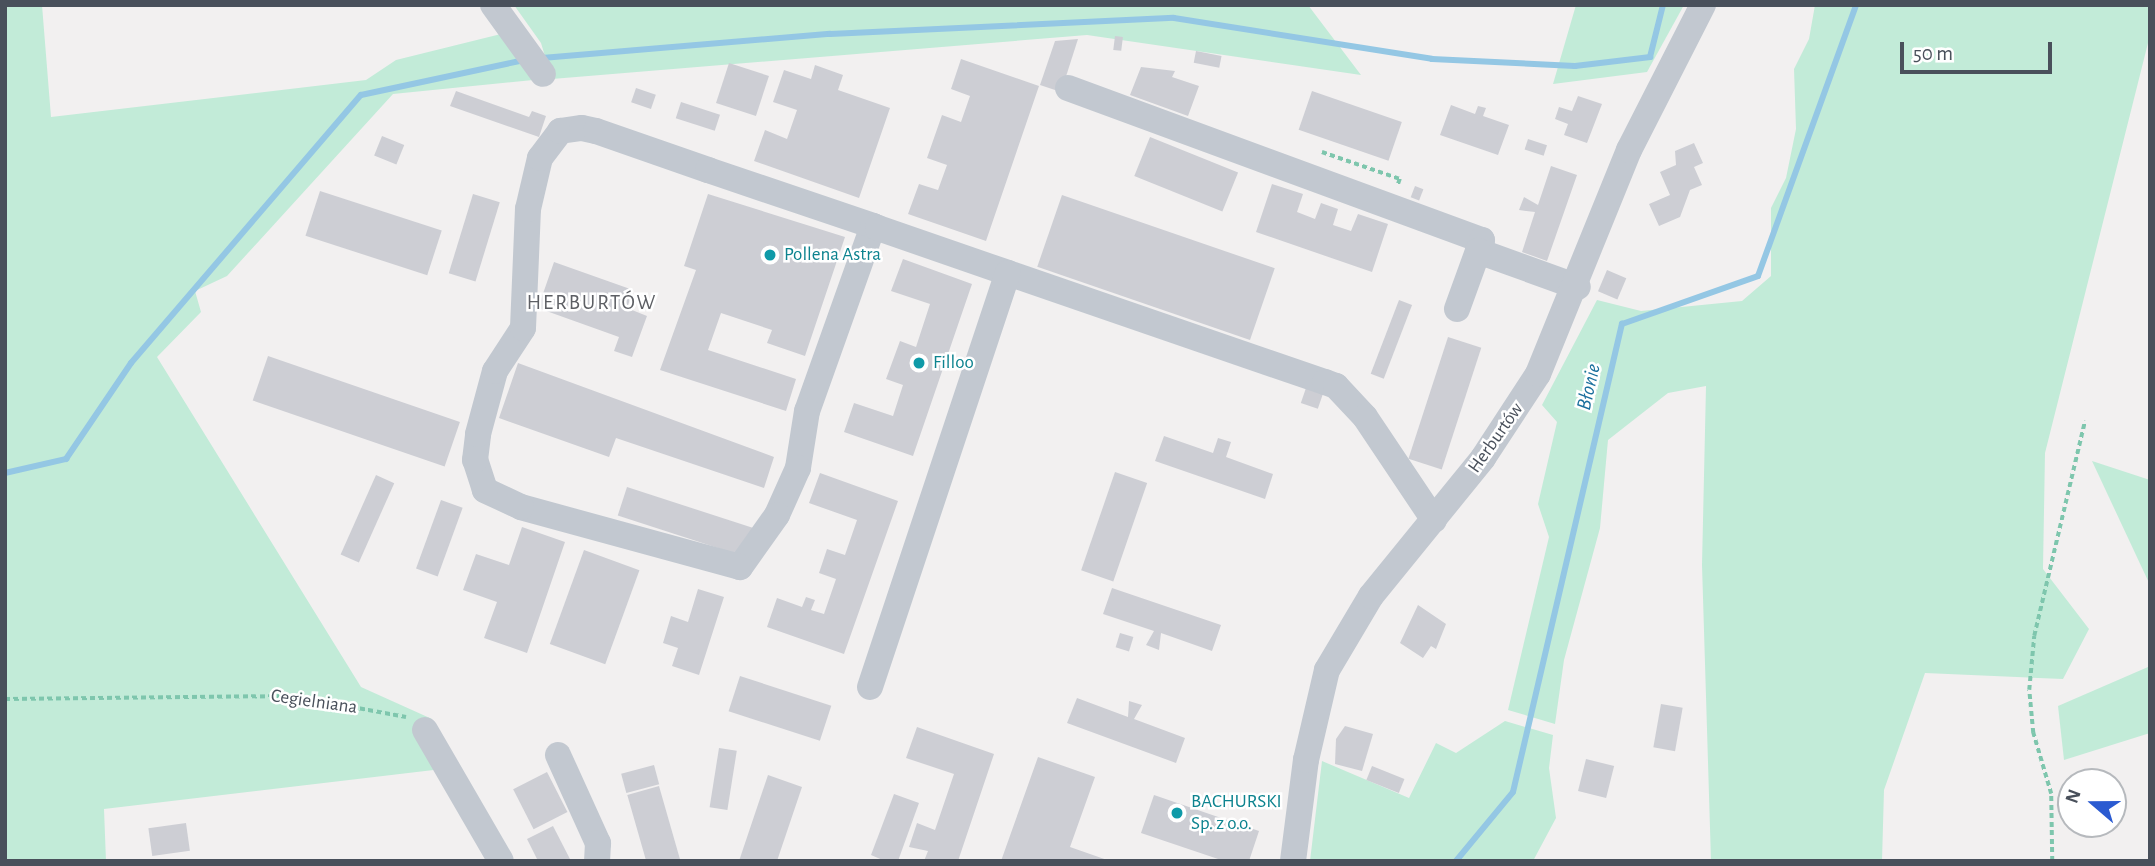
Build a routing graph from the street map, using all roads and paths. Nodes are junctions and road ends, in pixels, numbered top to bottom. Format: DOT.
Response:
graph roads {
  1 [pos="493,5"];
  2 [pos="1703,5"];
  3 [pos="543,74"];
  4 [pos="1068,88"];
  5 [pos="873,226"];
  6 [pos="1478,251"];
  7 [pos="1007,272"];
  8 [pos="1578,287"];
  9 [pos="1457,309"];
  10 [pos="2085,421"];
  11 [pos="1434,520"];
  12 [pos="870,687"];
  13 [pos="5,699"];
  14 [pos="425,730"];
  15 [pos="558,755"];
  16 [pos="501,861"];
  17 [pos="597,861"];
  18 [pos="1293,861"];
  19 [pos="2052,861"];
  1 -- 3 [label="street"];
  2 -- 8 [label="street, Herburtów"];
  4 -- 6 [label="street"];
  5 -- 5 [label="street"];
  5 -- 7 [label="street"];
  6 -- 8 [label="street"];
  6 -- 9 [label="street"];
  7 -- 11 [label="street"];
  7 -- 12 [label="street"];
  8 -- 11 [label="street, Herburtów"];
  10 -- 19 [label="path"];
  11 -- 18 [label="street, Herburtów"];
  13 -- 14 [label="path, Cegielniana"];
  14 -- 16 [label="street"];
  15 -- 17 [label="street"];
}
